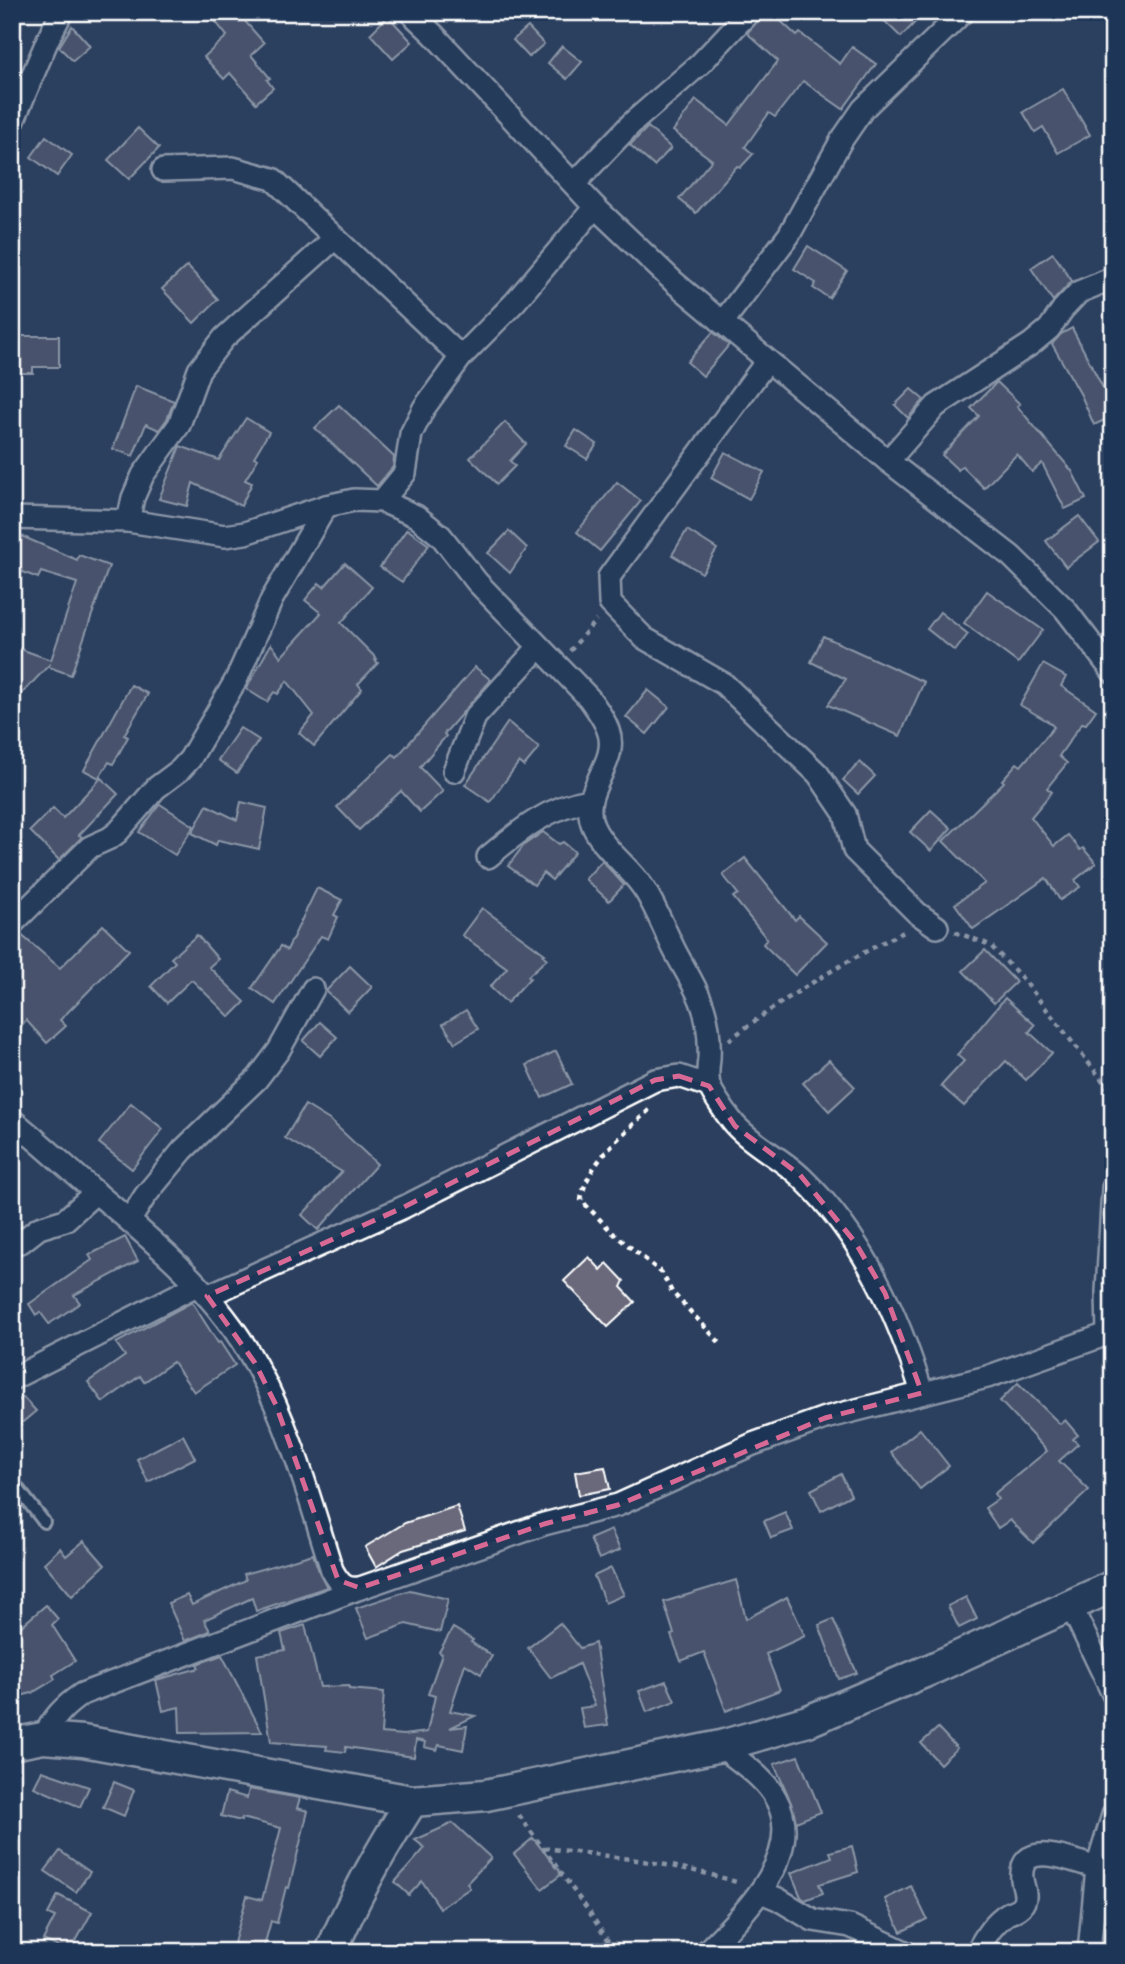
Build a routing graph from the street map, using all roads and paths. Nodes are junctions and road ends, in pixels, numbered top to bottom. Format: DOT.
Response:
graph roads {
  1 [pos="62,12"];
  2 [pos="410,12"];
  3 [pos="749,12"];
  4 [pos="963,12"];
  5 [pos="12,124"];
  6 [pos="163,170"];
  7 [pos="574,184"];
  8 [pos="595,207"];
  9 [pos="335,238"];
  10 [pos="1113,278"];
  11 [pos="722,323"];
  12 [pos="461,357"];
  13 [pos="767,361"];
  14 [pos="888,460"];
  15 [pos="382,501"];
  16 [pos="326,506"];
  17 [pos="12,518"];
  18 [pos="128,521"];
  19 [pos="610,603"];
  20 [pos="540,647"];
  21 [pos="558,665"];
  22 [pos="1113,671"];
  23 [pos="454,771"];
  24 [pos="590,800"];
  25 [pos="488,857"];
  26 [pos="12,924"];
  27 [pos="937,927"];
  28 [pos="313,989"];
  29 [pos="709,1055"];
  30 [pos="709,1086"];
  31 [pos="1113,1094"];
  32 [pos="652,1107"];
  33 [pos="12,1120"];
  34 [pos="1113,1188"];
  35 [pos="96,1192"];
  36 [pos="130,1220"];
  37 [pos="21,1242"];
  38 [pos="202,1291"];
  39 [pos="1110,1333"];
  40 [pos="721,1345"];
  41 [pos="12,1379"];
  42 [pos="922,1393"];
  43 [pos="12,1481"];
  44 [pos="44,1522"];
  45 [pos="1113,1586"];
  46 [pos="360,1588"];
  47 [pos="1070,1604"];
  48 [pos="1113,1694"];
  49 [pos="43,1738"];
  50 [pos="12,1744"];
  51 [pos="721,1746"];
  52 [pos="507,1791"];
  53 [pos="412,1801"];
  54 [pos="1113,1815"];
  55 [pos="544,1848"];
  56 [pos="1097,1868"];
  57 [pos="761,1892"];
  58 [pos="331,1952"];
  59 [pos="614,1952"];
  60 [pos="706,1952"];
  61 [pos="905,1952"];
  62 [pos="977,1952"];
  63 [pos="1089,1952"];
  1 -- 5 [label="street"];
  2 -- 7 [label="street"];
  3 -- 7 [label="street"];
  4 -- 11 [label="street"];
  6 -- 9 [label="street"];
  7 -- 8 [label="street"];
  8 -- 11 [label="street"];
  8 -- 12 [label="street"];
  9 -- 12 [label="street"];
  9 -- 18 [label="street"];
  10 -- 14 [label="street"];
  11 -- 13 [label="street"];
  12 -- 15 [label="street"];
  13 -- 14 [label="street"];
  13 -- 19 [label="street"];
  14 -- 22 [label="street"];
  15 -- 16 [label="street"];
  15 -- 20 [label="street"];
  16 -- 18 [label="street"];
  16 -- 26 [label="street"];
  17 -- 18 [label="street"];
  19 -- 21 [label="path"];
  19 -- 27 [label="street"];
  20 -- 21 [label="street"];
  20 -- 23 [label="street"];
  21 -- 24 [label="street"];
  24 -- 25 [label="street"];
  24 -- 29 [label="street"];
  27 -- 29 [label="path"];
  27 -- 31 [label="path"];
  28 -- 36 [label="street"];
  29 -- 30 [label="street"];
  30 -- 38 [label="street"];
  30 -- 42 [label="street"];
  32 -- 40 [label="path"];
  33 -- 35 [label="street"];
  34 -- 39 [label="street"];
  35 -- 36 [label="street"];
  35 -- 37 [label="street"];
  36 -- 38 [label="street"];
  38 -- 41 [label="street"];
  38 -- 46 [label="street"];
  39 -- 42 [label="street"];
  42 -- 46 [label="street"];
  43 -- 44 [label="lane"];
  45 -- 47 [label="street"];
  46 -- 49 [label="street"];
  47 -- 48 [label="street"];
  47 -- 51 [label="street"];
  49 -- 50 [label="street"];
  49 -- 53 [label="street"];
  51 -- 52 [label="street"];
  51 -- 57 [label="street"];
  52 -- 53 [label="street"];
  52 -- 55 [label="path"];
  53 -- 58 [label="street"];
  54 -- 56 [label="street"];
  55 -- 57 [label="path"];
  55 -- 59 [label="path"];
  56 -- 62 [label="street"];
  56 -- 63 [label="street"];
  57 -- 60 [label="street"];
  57 -- 61 [label="street"];
}
